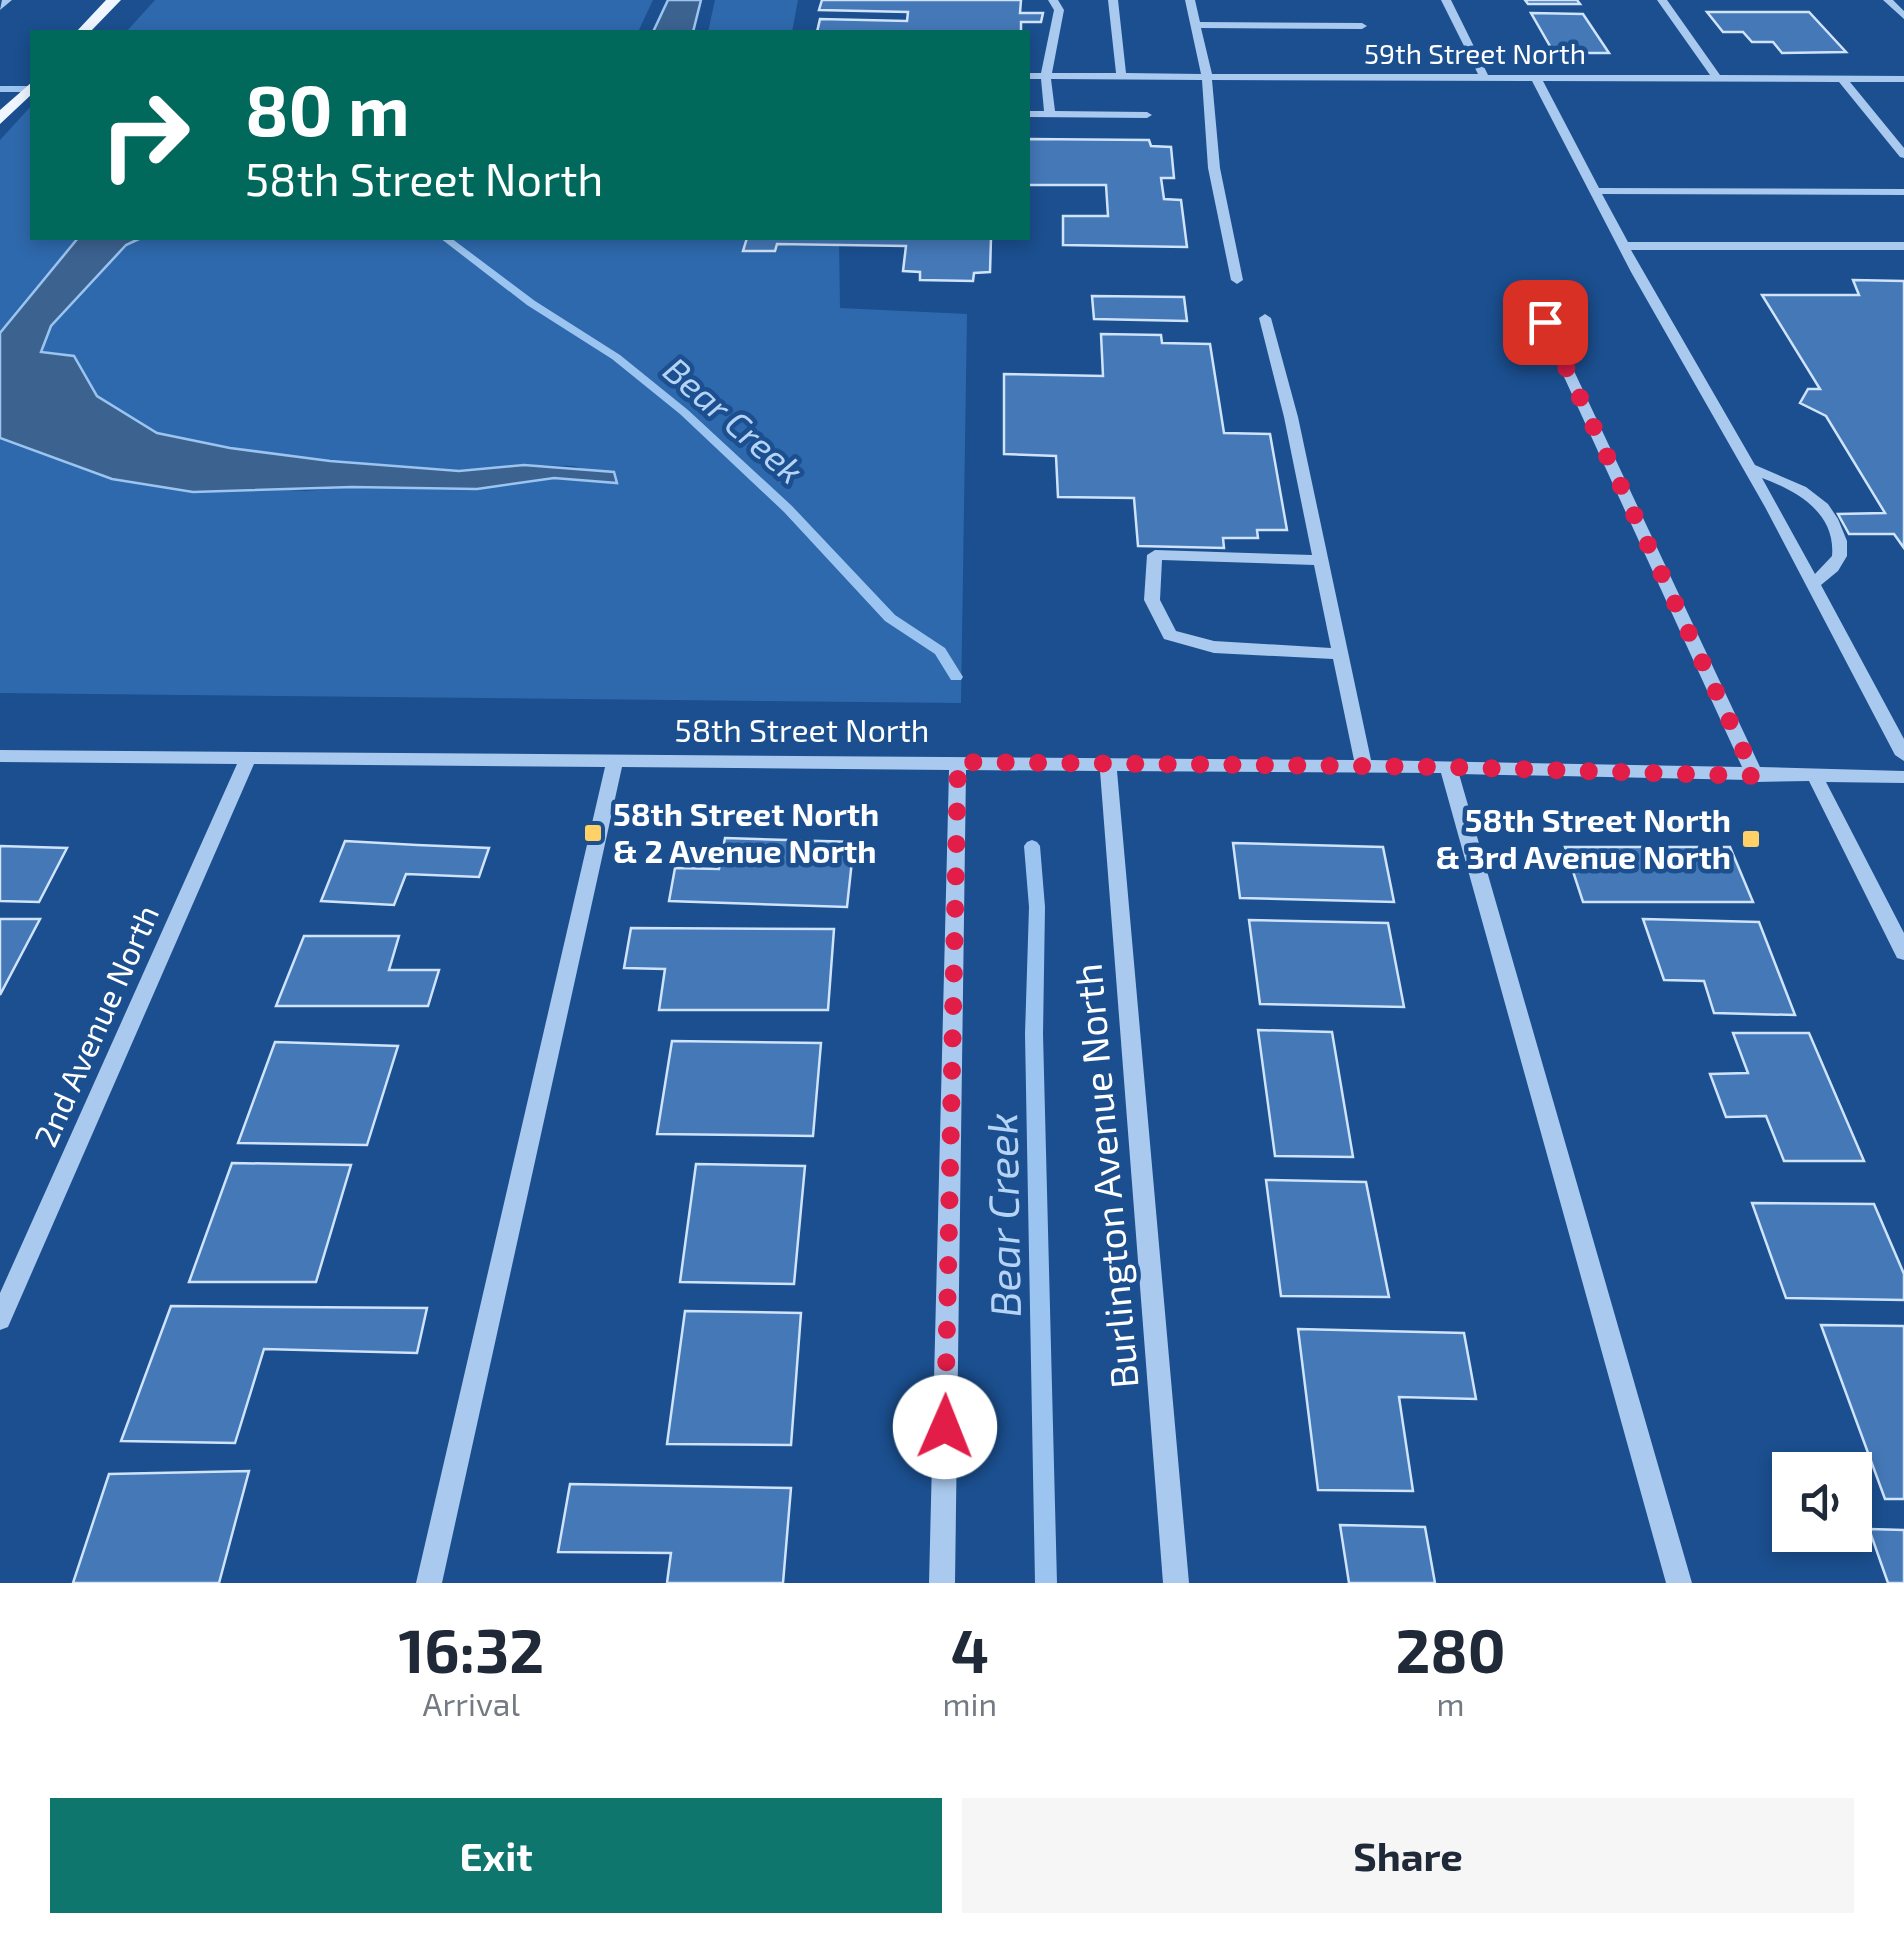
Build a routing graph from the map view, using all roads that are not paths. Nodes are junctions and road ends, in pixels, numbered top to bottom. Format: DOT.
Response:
graph roads {
  1 [pos="7,0"];
  2 [pos="114,0"];
  3 [pos="1053,0"];
  4 [pos="1113,0"];
  5 [pos="1190,0"];
  6 [pos="1446,0"];
  7 [pos="1662,0"];
  8 [pos="1888,0"];
  9 [pos="0,6"];
  10 [pos="1904,16"];
  11 [pos="1196,25"];
  12 [pos="1362,26"];
  13 [pos="85,30"];
  14 [pos="1030,76"];
  15 [pos="1046,76"];
  16 [pos="1121,76"];
  17 [pos="1207,76"];
  18 [pos="1484,76"];
  19 [pos="1534,76"];
  20 [pos="1717,78"];
  21 [pos="1842,78"];
  22 [pos="1904,79"];
  23 [pos="30,88"];
  24 [pos="1030,114"];
  25 [pos="1050,114"];
  26 [pos="1146,115"];
  27 [pos="3,116"];
  28 [pos="1904,155"];
  29 [pos="1595,190"];
  30 [pos="1904,192"];
  31 [pos="1623,246"];
  32 [pos="1904,246"];
  33 [pos="1238,280"];
  34 [pos="1266,318"];
  35 [pos="1545,322"];
  36 [pos="1749,468"];
  37 [pos="1320,560"];
  38 [pos="1813,582"];
  39 [pos="1338,654"];
  40 [pos="1904,755"];
  41 [pos="0,756"];
  42 [pos="249,756"];
  43 [pos="615,760"];
  44 [pos="958,762"];
  45 [pos="1108,764"];
  46 [pos="1364,767"];
  47 [pos="1448,767"];
  48 [pos="1755,776"];
  49 [pos="1904,776"];
  50 [pos="1815,778"];
  51 [pos="1904,952"];
  52 [pos="0,1319"];
  53 [pos="430,1583"];
  54 [pos="942,1583"];
  55 [pos="1176,1583"];
  56 [pos="1679,1583"];
  1 -- 9 [label="street"];
  2 -- 13 [label="main road"];
  3 -- 15 [label="street"];
  4 -- 16 [label="street"];
  5 -- 11 [label="street"];
  6 -- 18 [label="street"];
  7 -- 20 [label="street"];
  8 -- 10 [label="street"];
  11 -- 12 [label="street"];
  11 -- 17 [label="street"];
  14 -- 15 [label="street, 59th Street North"];
  15 -- 16 [label="street, 59th Street North"];
  15 -- 25 [label="street"];
  16 -- 17 [label="street, 59th Street North"];
  17 -- 18 [label="street, 59th Street North"];
  17 -- 33 [label="street"];
  18 -- 19 [label="street, 59th Street North"];
  19 -- 20 [label="street, 59th Street North"];
  19 -- 29 [label="street"];
  20 -- 21 [label="street, 59th Street North"];
  21 -- 22 [label="street, 59th Street North"];
  21 -- 28 [label="street"];
  23 -- 27 [label="main road"];
  24 -- 25 [label="street"];
  25 -- 26 [label="street"];
  29 -- 30 [label="street"];
  29 -- 31 [label="street"];
  31 -- 32 [label="street"];
  31 -- 36 [label="street"];
  34 -- 37 [label="street"];
  35 -- 48 [label="street"];
  36 -- 38 [label="street"];
  36 -- 38 [label="street"];
  37 -- 39 [label="street"];
  37 -- 39 [label="street"];
  38 -- 40 [label="street"];
  39 -- 46 [label="street"];
  41 -- 42 [label="street, 58th Street North"];
  42 -- 43 [label="street, 58th Street North"];
  42 -- 52 [label="street, 2nd Avenue North"];
  43 -- 44 [label="street, 58th Street North"];
  43 -- 53 [label="street"];
  44 -- 45 [label="street, 58th Street North"];
  44 -- 54 [label="street"];
  45 -- 46 [label="street, 58th Street North"];
  45 -- 55 [label="street, Burlington Avenue North"];
  46 -- 47 [label="street, 58th Street North"];
  47 -- 48 [label="street, 58th Street North"];
  47 -- 56 [label="street"];
  48 -- 50 [label="street, 58th Street North"];
  49 -- 50 [label="street, 58th Street North"];
  50 -- 51 [label="street"];
}
